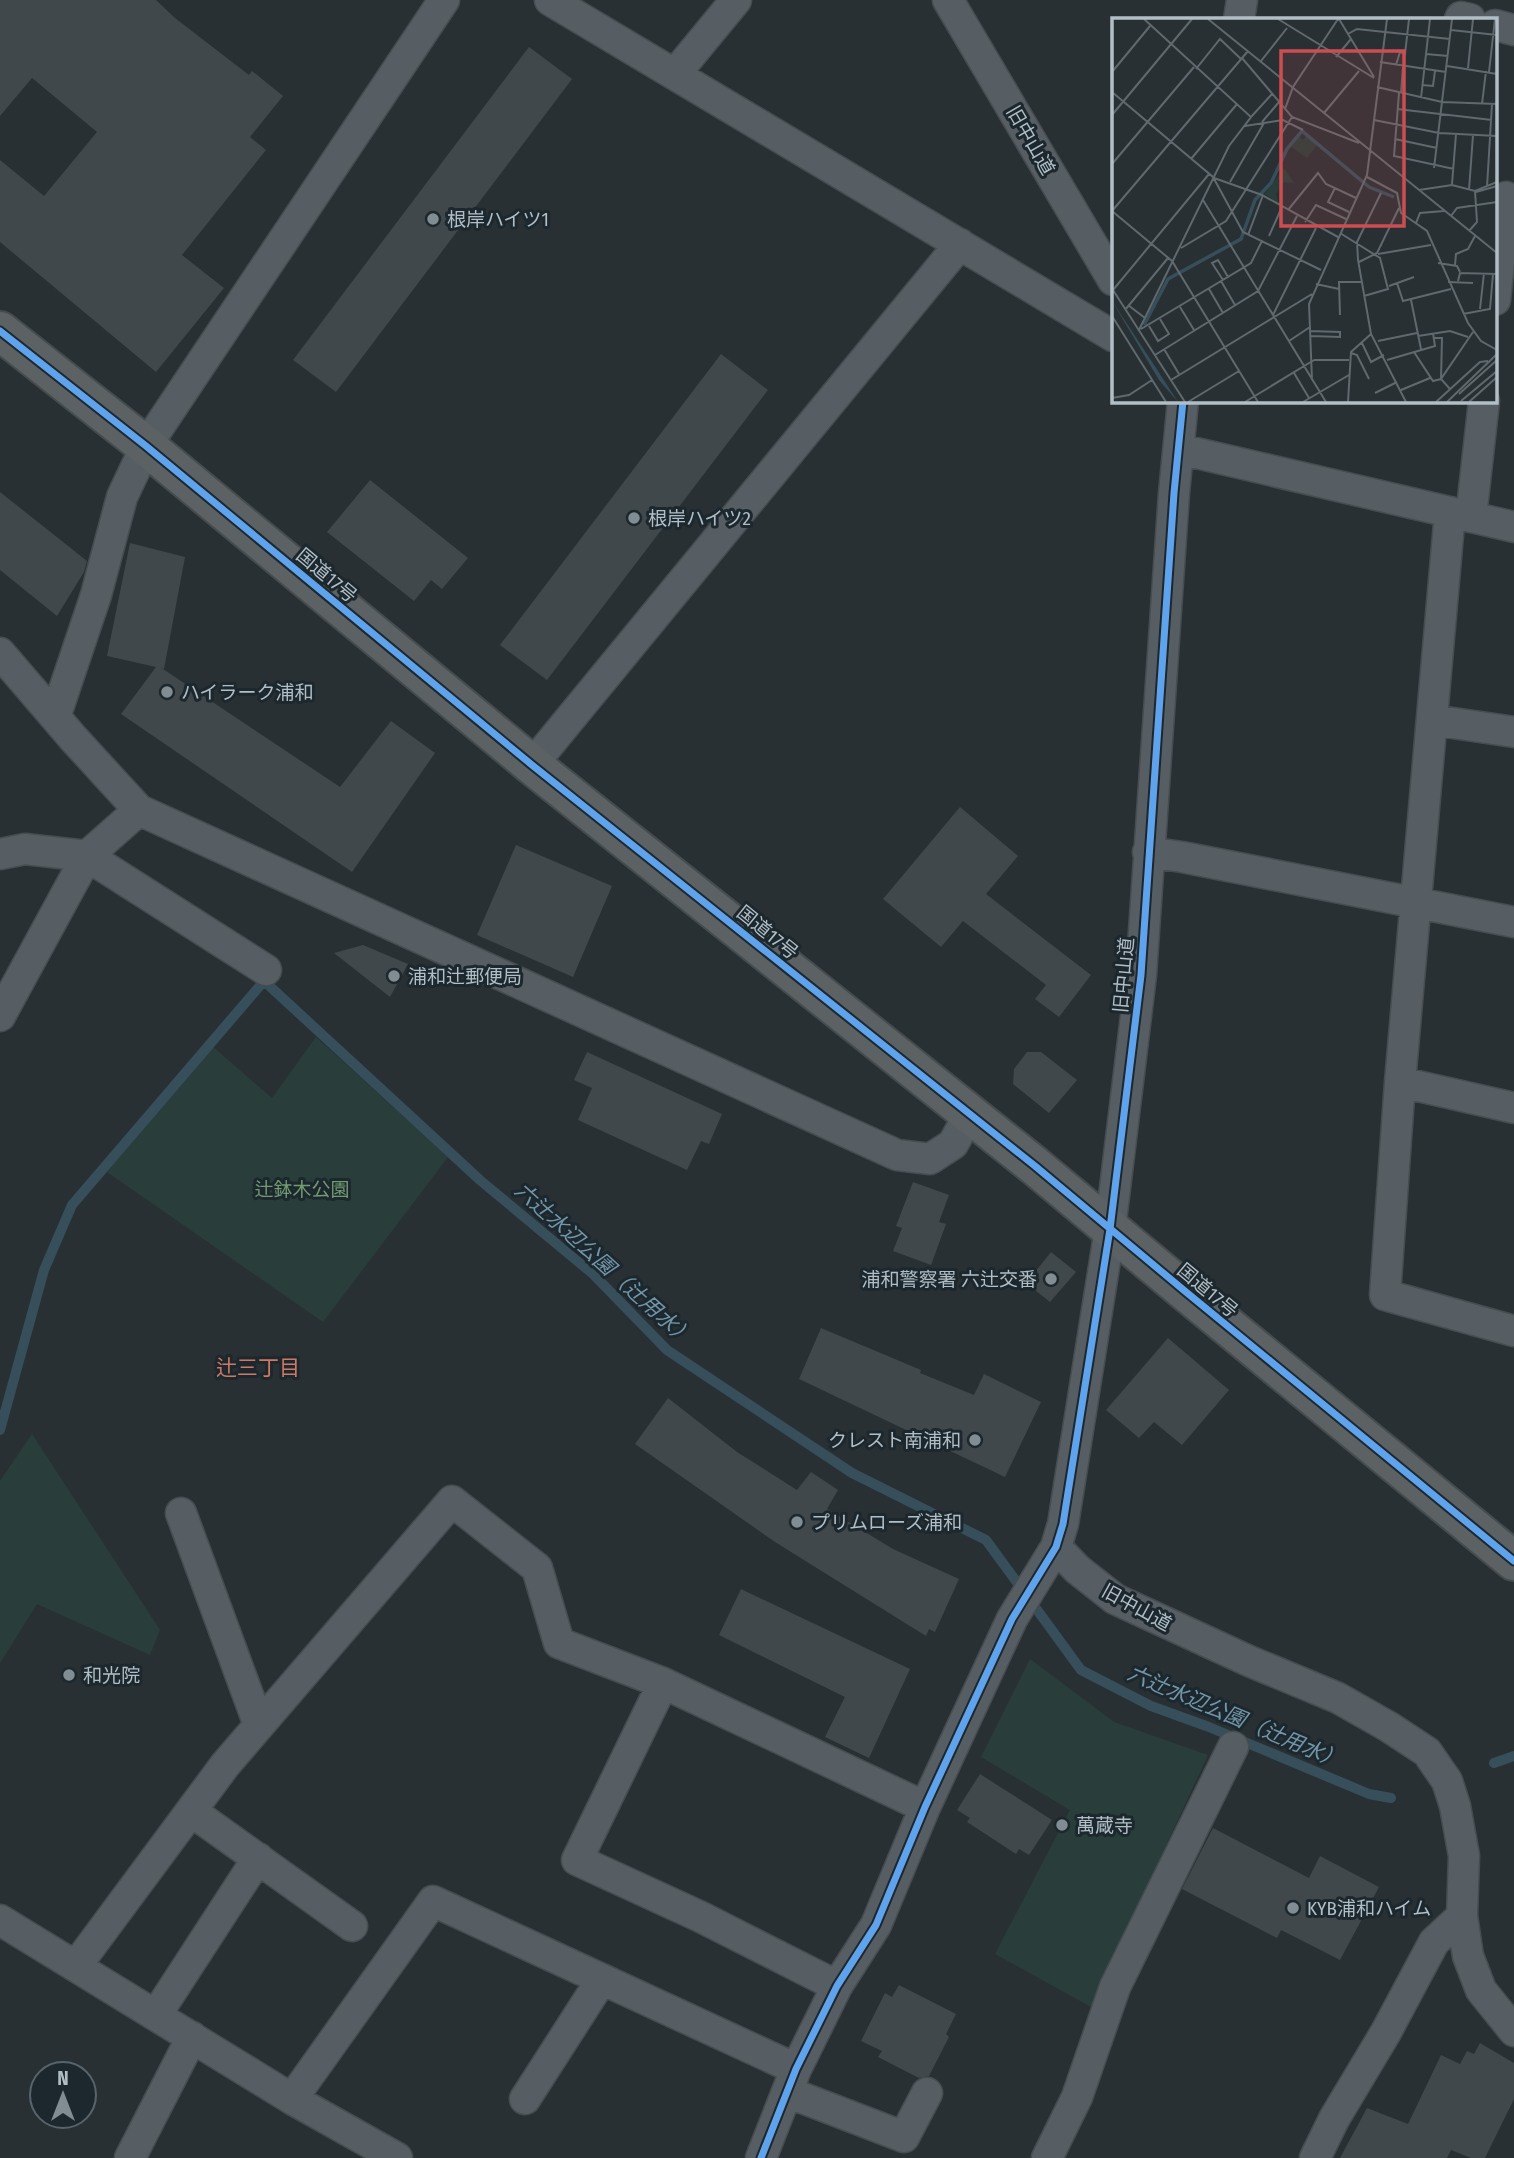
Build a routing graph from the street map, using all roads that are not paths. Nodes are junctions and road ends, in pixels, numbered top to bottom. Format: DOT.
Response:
graph roads {
  1 [pos="444,0"];
  2 [pos="550,0"];
  3 [pos="736,0"];
  4 [pos="948,0"];
  5 [pos="1242,0"];
  6 [pos="1239,18"];
  7 [pos="1496,25"];
  8 [pos="1514,30"];
  9 [pos="675,74"];
  10 [pos="1505,196"];
  11 [pos="960,244"];
  12 [pos="1112,278"];
  13 [pos="1496,290"];
  14 [pos="0,331"];
  15 [pos="1112,335"];
  16 [pos="1183,402"];
  17 [pos="1484,402"];
  18 [pos="146,446"];
  19 [pos="1179,449"];
  20 [pos="1461,514"];
  21 [pos="1514,527"];
  22 [pos="0,653"];
  23 [pos="55,716"];
  24 [pos="1432,720"];
  25 [pos="1514,732"];
  26 [pos="532,765"];
  27 [pos="139,810"];
  28 [pos="1148,852"];
  29 [pos="0,854"];
  30 [pos="87,856"];
  31 [pos="1416,901"];
  32 [pos="1514,922"];
  33 [pos="266,970"];
  34 [pos="0,1016"];
  35 [pos="1400,1082"];
  36 [pos="1514,1108"];
  37 [pos="970,1113"];
  38 [pos="1110,1229"];
  39 [pos="1514,1331"];
  40 [pos="181,1513"];
  41 [pos="1056,1547"];
  42 [pos="1514,1561"];
  43 [pos="663,1684"];
  44 [pos="259,1726"];
  45 [pos="1233,1747"];
  46 [pos="925,1807"];
  47 [pos="191,1811"];
  48 [pos="258,1858"];
  49 [pos="1462,1916"];
  50 [pos="352,1926"];
  51 [pos="3,1930"];
  52 [pos="76,1966"];
  53 [pos="602,1979"];
  54 [pos="837,1986"];
  55 [pos="156,2015"];
  56 [pos="1514,2031"];
  57 [pos="192,2037"];
  58 [pos="791,2080"];
  59 [pos="927,2093"];
  60 [pos="292,2099"];
  61 [pos="525,2099"];
  62 [pos="130,2158"];
  63 [pos="397,2158"];
  64 [pos="761,2158"];
  65 [pos="1047,2158"];
  66 [pos="1315,2158"];
  1 -- 18 [label="street"];
  2 -- 9 [label="street"];
  3 -- 9 [label="street"];
  4 -- 12 [label="street, 旧中山道"];
  5 -- 6 [label="street"];
  7 -- 8 [label="street"];
  9 -- 11 [label="street"];
  10 -- 13 [label="street"];
  11 -- 15 [label="street"];
  11 -- 26 [label="street"];
  14 -- 18 [label="highway, 国道17号"];
  16 -- 19 [label="street, 旧中山道"];
  17 -- 20 [label="street"];
  18 -- 23 [label="street"];
  18 -- 26 [label="highway, 国道17号"];
  19 -- 20 [label="street"];
  19 -- 28 [label="street, 旧中山道"];
  20 -- 21 [label="street"];
  20 -- 24 [label="street"];
  22 -- 23 [label="street"];
  23 -- 27 [label="street"];
  24 -- 25 [label="street"];
  24 -- 31 [label="street"];
  26 -- 37 [label="highway, 国道17号"];
  27 -- 30 [label="street"];
  27 -- 37 [label="street"];
  28 -- 31 [label="street"];
  28 -- 38 [label="street, 旧中山道"];
  29 -- 30 [label="street"];
  30 -- 33 [label="street"];
  30 -- 34 [label="street"];
  31 -- 32 [label="street"];
  31 -- 35 [label="street"];
  35 -- 36 [label="street"];
  35 -- 39 [label="street"];
  37 -- 38 [label="highway, 国道17号"];
  38 -- 41 [label="street, 旧中山道"];
  38 -- 42 [label="highway, 国道17号"];
  40 -- 44 [label="street"];
  41 -- 46 [label="street"];
  41 -- 49 [label="street, 旧中山道"];
  43 -- 44 [label="street"];
  43 -- 46 [label="street"];
  43 -- 54 [label="street"];
  44 -- 47 [label="street"];
  45 -- 65 [label="street"];
  46 -- 54 [label="street"];
  47 -- 48 [label="street"];
  47 -- 52 [label="street"];
  48 -- 50 [label="street"];
  48 -- 55 [label="street"];
  49 -- 56 [label="street, 旧中山道"];
  49 -- 66 [label="street"];
  51 -- 52 [label="street"];
  52 -- 55 [label="street"];
  53 -- 58 [label="street"];
  53 -- 60 [label="street"];
  53 -- 61 [label="street"];
  54 -- 58 [label="street"];
  55 -- 57 [label="street"];
  57 -- 60 [label="street"];
  57 -- 62 [label="street"];
  58 -- 59 [label="street"];
  58 -- 64 [label="street"];
  60 -- 63 [label="street"];
}
